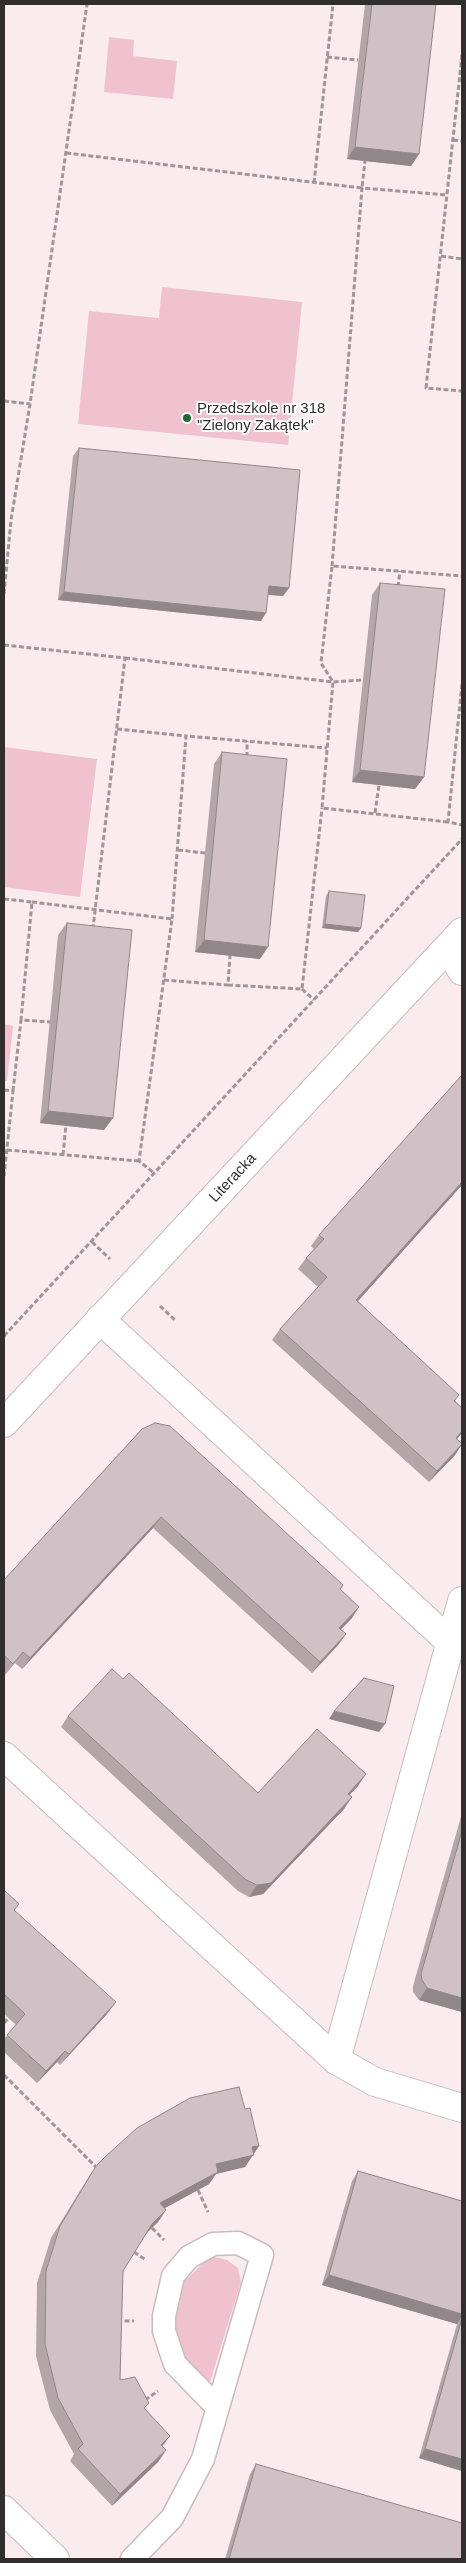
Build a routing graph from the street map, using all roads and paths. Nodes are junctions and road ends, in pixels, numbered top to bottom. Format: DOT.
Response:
graph roads {
  1 [pos="87,4"];
  2 [pos="333,4"];
  3 [pos="462,55"];
  4 [pos="328,57"];
  5 [pos="358,60"];
  6 [pos="453,140"];
  7 [pos="462,141"];
  8 [pos="66,154"];
  9 [pos="364,161"];
  10 [pos="314,183"];
  11 [pos="362,188"];
  12 [pos="447,195"];
  13 [pos="440,256"];
  14 [pos="462,259"];
  15 [pos="462,390"];
  16 [pos="4,401"];
  17 [pos="30,404"];
  18 [pos="332,566"];
  19 [pos="400,571"];
  20 [pos="462,576"];
  21 [pos="4,587"];
  22 [pos="398,588"];
  23 [pos="4,594"];
  24 [pos="4,645"];
  25 [pos="125,658"];
  26 [pos="362,680"];
  27 [pos="333,682"];
  28 [pos="462,684"];
  29 [pos="117,729"];
  30 [pos="186,736"];
  31 [pos="247,741"];
  32 [pos="327,748"];
  33 [pos="247,759"];
  34 [pos="379,785"];
  35 [pos="322,808"];
  36 [pos="375,813"];
  37 [pos="448,822"];
  38 [pos="462,825"];
  39 [pos="462,839"];
  40 [pos="178,850"];
  41 [pos="205,853"];
  42 [pos="4,899"];
  43 [pos="32,902"];
  44 [pos="95,910"];
  45 [pos="172,919"];
  46 [pos="93,929"];
  47 [pos="458,950"];
  48 [pos="230,956"];
  49 [pos="164,980"];
  50 [pos="228,985"];
  51 [pos="302,989"];
  52 [pos="314,1000"];
  53 [pos="21,1020"];
  54 [pos="50,1022"];
  55 [pos="4,1090"];
  56 [pos="13,1090"];
  57 [pos="66,1126"];
  58 [pos="7,1150"];
  59 [pos="64,1154"];
  60 [pos="139,1161"];
  61 [pos="154,1174"];
  62 [pos="4,1176"];
  63 [pos="100,1319"];
  64 [pos="4,1336"];
  65 [pos="4,1423"];
  66 [pos="462,1601"];
  67 [pos="456,1644"];
  68 [pos="4,1756"];
  69 [pos="12,2014"];
  70 [pos="4,2023"];
  71 [pos="336,2060"];
  72 [pos="4,2075"];
  73 [pos="462,2108"];
  74 [pos="98,2168"];
  75 [pos="217,2408"];
  76 [pos="4,2510"];
  77 [pos="55,2559"];
  78 [pos="132,2559"];
  1 -- 8 [label="path"];
  2 -- 4 [label="path"];
  3 -- 6 [label="path"];
  4 -- 5 [label="path"];
  4 -- 10 [label="path"];
  6 -- 7 [label="path"];
  6 -- 12 [label="path"];
  8 -- 10 [label="path"];
  8 -- 17 [label="path"];
  9 -- 11 [label="path"];
  10 -- 11 [label="path"];
  11 -- 12 [label="path"];
  11 -- 18 [label="path"];
  12 -- 13 [label="path"];
  13 -- 14 [label="path"];
  13 -- 15 [label="path"];
  16 -- 17 [label="path"];
  17 -- 21 [label="path"];
  18 -- 19 [label="path"];
  18 -- 27 [label="path"];
  19 -- 20 [label="path"];
  19 -- 22 [label="path"];
  21 -- 23 [label="path"];
  24 -- 25 [label="path"];
  25 -- 27 [label="path"];
  25 -- 29 [label="path"];
  26 -- 27 [label="path"];
  27 -- 32 [label="path"];
  28 -- 37 [label="path"];
  29 -- 30 [label="path"];
  29 -- 44 [label="path"];
  30 -- 31 [label="path"];
  30 -- 40 [label="path"];
  31 -- 32 [label="path"];
  31 -- 33 [label="path"];
  32 -- 35 [label="path"];
  34 -- 36 [label="path"];
  35 -- 36 [label="path"];
  35 -- 51 [label="path"];
  36 -- 37 [label="path"];
  37 -- 38 [label="path"];
  39 -- 52 [label="path"];
  40 -- 41 [label="path"];
  40 -- 45 [label="path"];
  42 -- 43 [label="path"];
  43 -- 44 [label="path"];
  43 -- 53 [label="path"];
  44 -- 45 [label="path"];
  44 -- 46 [label="path"];
  45 -- 49 [label="path"];
  47 -- 63 [label="street, Literacka"];
  48 -- 50 [label="path"];
  49 -- 50 [label="path"];
  49 -- 60 [label="path"];
  50 -- 51 [label="path"];
  51 -- 52 [label="path"];
  52 -- 61 [label="path"];
  53 -- 54 [label="path"];
  53 -- 56 [label="path"];
  55 -- 56 [label="path"];
  56 -- 58 [label="path"];
  57 -- 59 [label="path"];
  58 -- 59 [label="path"];
  58 -- 62 [label="path"];
  59 -- 60 [label="path"];
  60 -- 61 [label="path"];
  61 -- 64 [label="path"];
  63 -- 65 [label="street, Literacka"];
  63 -- 67 [label="street"];
  66 -- 67 [label="street"];
  67 -- 71 [label="street"];
  68 -- 71 [label="street"];
  69 -- 70 [label="path"];
  71 -- 73 [label="street"];
  72 -- 74 [label="path"];
  75 -- 75 [label="lane"];
  75 -- 78 [label="lane"];
  76 -- 77 [label="street"];
}
